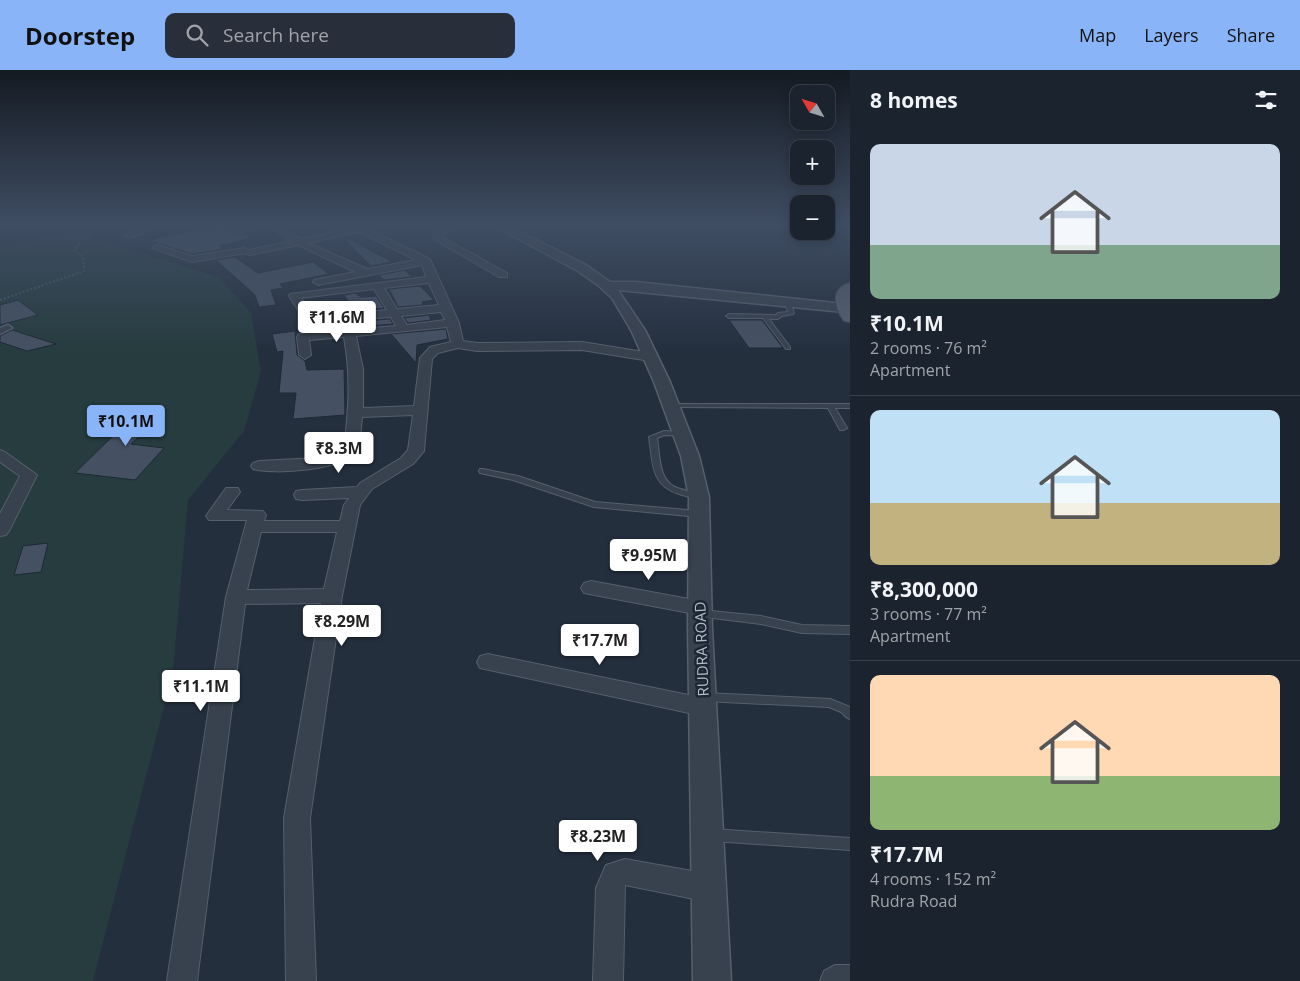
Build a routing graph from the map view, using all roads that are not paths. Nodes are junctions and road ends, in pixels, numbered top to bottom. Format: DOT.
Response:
graph roads {
  1 [pos="350,267"];
  2 [pos="399,267"];
  3 [pos="428,267"];
  4 [pos="488,267"];
  5 [pos="579,267"];
  6 [pos="367,273"];
  7 [pos="503,275"];
  8 [pos="432,279"];
  9 [pos="377,286"];
  10 [pos="608,286"];
  11 [pos="292,288"];
  12 [pos="850,288"];
  13 [pos="788,302"];
  14 [pos="447,308"];
  15 [pos="847,312"];
  16 [pos="394,313"];
  17 [pos="729,316"];
  18 [pos="764,316"];
  19 [pos="453,323"];
  20 [pos="404,329"];
  21 [pos="349,333"];
  22 [pos="458,344"];
  23 [pos="788,348"];
  24 [pos="305,355"];
  25 [pos="650,357"];
  26 [pos="671,406"];
  27 [pos="830,406"];
  28 [pos="850,406"];
  29 [pos="421,410"];
  30 [pos="356,413"];
  31 [pos="843,428"];
  32 [pos="682,434"];
  33 [pos="0,455"];
  34 [pos="259,466"];
  35 [pos="483,471"];
  36 [pos="232,492"];
  37 [pos="362,492"];
  38 [pos="302,495"];
  39 [pos="699,505"];
  40 [pos="347,526"];
  41 [pos="254,527"];
  42 [pos="0,531"];
  43 [pos="591,588"];
  44 [pos="332,596"];
  45 [pos="236,597"];
  46 [pos="700,611"];
  47 [pos="850,630"];
  48 [pos="488,662"];
  49 [pos="703,702"];
  50 [pos="850,714"];
  51 [pos="707,834"];
  52 [pos="850,844"];
  53 [pos="709,888"];
  54 [pos="850,973"];
  55 [pos="182,981"];
  56 [pos="301,981"];
  57 [pos="608,981"];
  58 [pos="712,981"];
  59 [pos="828,981"];
  1 -- 6 [label="street"];
  2 -- 6 [label="street"];
  3 -- 8 [label="street"];
  4 -- 7 [label="street"];
  5 -- 10 [label="street, RUDRA ROAD"];
  6 -- 11 [label="street"];
  8 -- 9 [label="street"];
  8 -- 14 [label="street"];
  9 -- 16 [label="street"];
  9 -- 16 [label="street"];
  10 -- 13 [label="street"];
  10 -- 25 [label="street, RUDRA ROAD"];
  12 -- 15 [label="main road"];
  13 -- 15 [label="street"];
  13 -- 18 [label="lane"];
  14 -- 16 [label="street"];
  14 -- 19 [label="street"];
  16 -- 20 [label="street"];
  17 -- 18 [label="lane"];
  18 -- 23 [label="lane"];
  19 -- 20 [label="street"];
  19 -- 22 [label="street"];
  20 -- 21 [label="street"];
  21 -- 24 [label="street"];
  21 -- 30 [label="street"];
  22 -- 25 [label="street"];
  22 -- 29 [label="street"];
  25 -- 26 [label="street, RUDRA ROAD"];
  26 -- 27 [label="lane"];
  26 -- 32 [label="street, RUDRA ROAD"];
  27 -- 28 [label="lane"];
  27 -- 31 [label="lane"];
  29 -- 30 [label="street"];
  29 -- 37 [label="street"];
  30 -- 34 [label="street"];
  32 -- 39 [label="street, RUDRA ROAD"];
  32 -- 39 [label="lane"];
  33 -- 42 [label="street"];
  35 -- 39 [label="lane"];
  36 -- 41 [label="street"];
  37 -- 38 [label="street"];
  37 -- 40 [label="street"];
  39 -- 46 [label="street, RUDRA ROAD"];
  40 -- 41 [label="street"];
  40 -- 44 [label="street"];
  41 -- 45 [label="street"];
  43 -- 46 [label="street"];
  44 -- 45 [label="street"];
  44 -- 56 [label="street"];
  45 -- 55 [label="street"];
  46 -- 47 [label="lane"];
  46 -- 49 [label="street, RUDRA ROAD"];
  48 -- 49 [label="street"];
  49 -- 50 [label="lane"];
  49 -- 51 [label="street, RUDRA ROAD"];
  51 -- 52 [label="lane"];
  51 -- 53 [label="street, RUDRA ROAD"];
  53 -- 57 [label="street"];
  53 -- 58 [label="street, RUDRA ROAD"];
  54 -- 59 [label="lane"];
}
